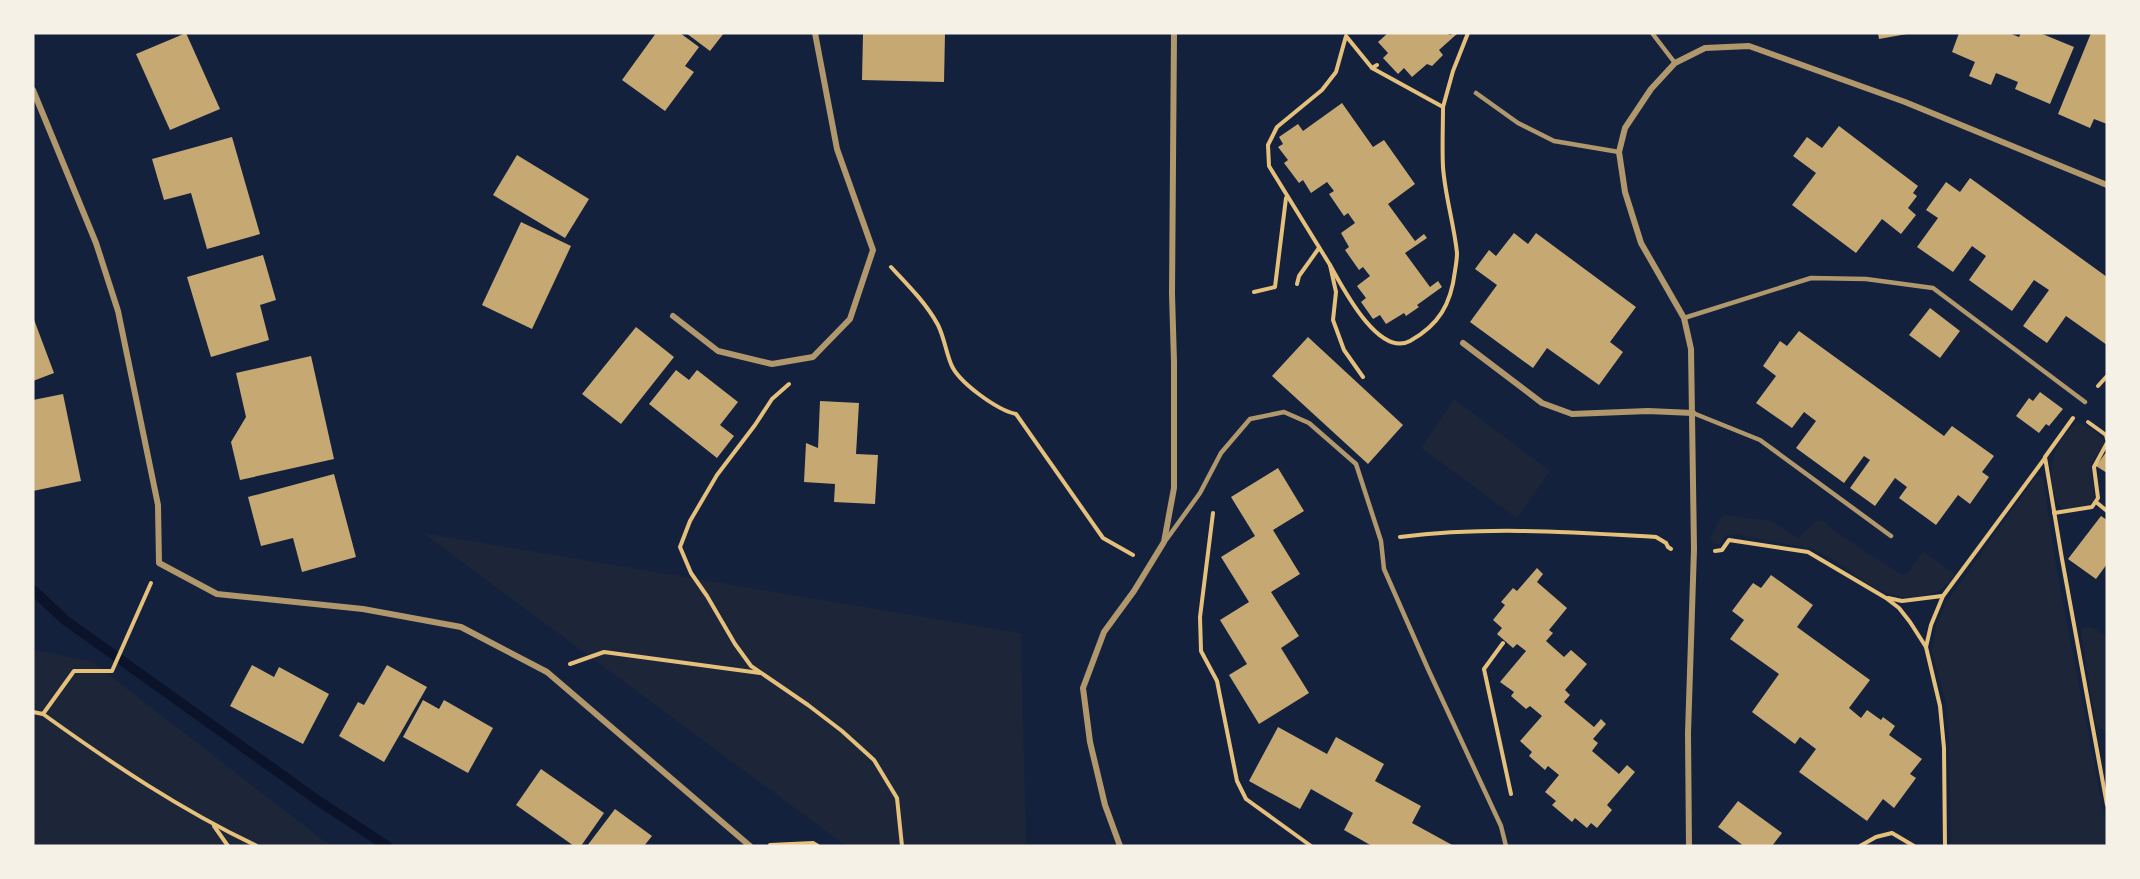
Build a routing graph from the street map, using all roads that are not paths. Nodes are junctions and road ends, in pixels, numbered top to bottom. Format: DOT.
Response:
graph roads {
  1 [pos="815,33"];
  2 [pos="1174,33"];
  3 [pos="1652,33"];
  4 [pos="1675,63"];
  5 [pos="33,90"];
  6 [pos="1476,93"];
  7 [pos="1618,152"];
  8 [pos="2107,185"];
  9 [pos="673,316"];
  10 [pos="1684,318"];
  11 [pos="1463,343"];
  12 [pos="2085,402"];
  13 [pos="1693,413"];
  14 [pos="1891,536"];
  15 [pos="1164,542"];
  16 [pos="750,846"];
  17 [pos="1120,846"];
  18 [pos="1506,846"];
  19 [pos="1689,846"];
  1 -- 9 [label="street"];
  2 -- 15 [label="street"];
  3 -- 4 [label="lane"];
  4 -- 7 [label="street"];
  4 -- 8 [label="street"];
  5 -- 16 [label="street"];
  6 -- 7 [label="lane"];
  7 -- 10 [label="street"];
  10 -- 12 [label="lane"];
  10 -- 13 [label="street"];
  11 -- 13 [label="street"];
  13 -- 14 [label="lane"];
  13 -- 19 [label="street"];
  15 -- 17 [label="street"];
  15 -- 18 [label="lane"];
}
